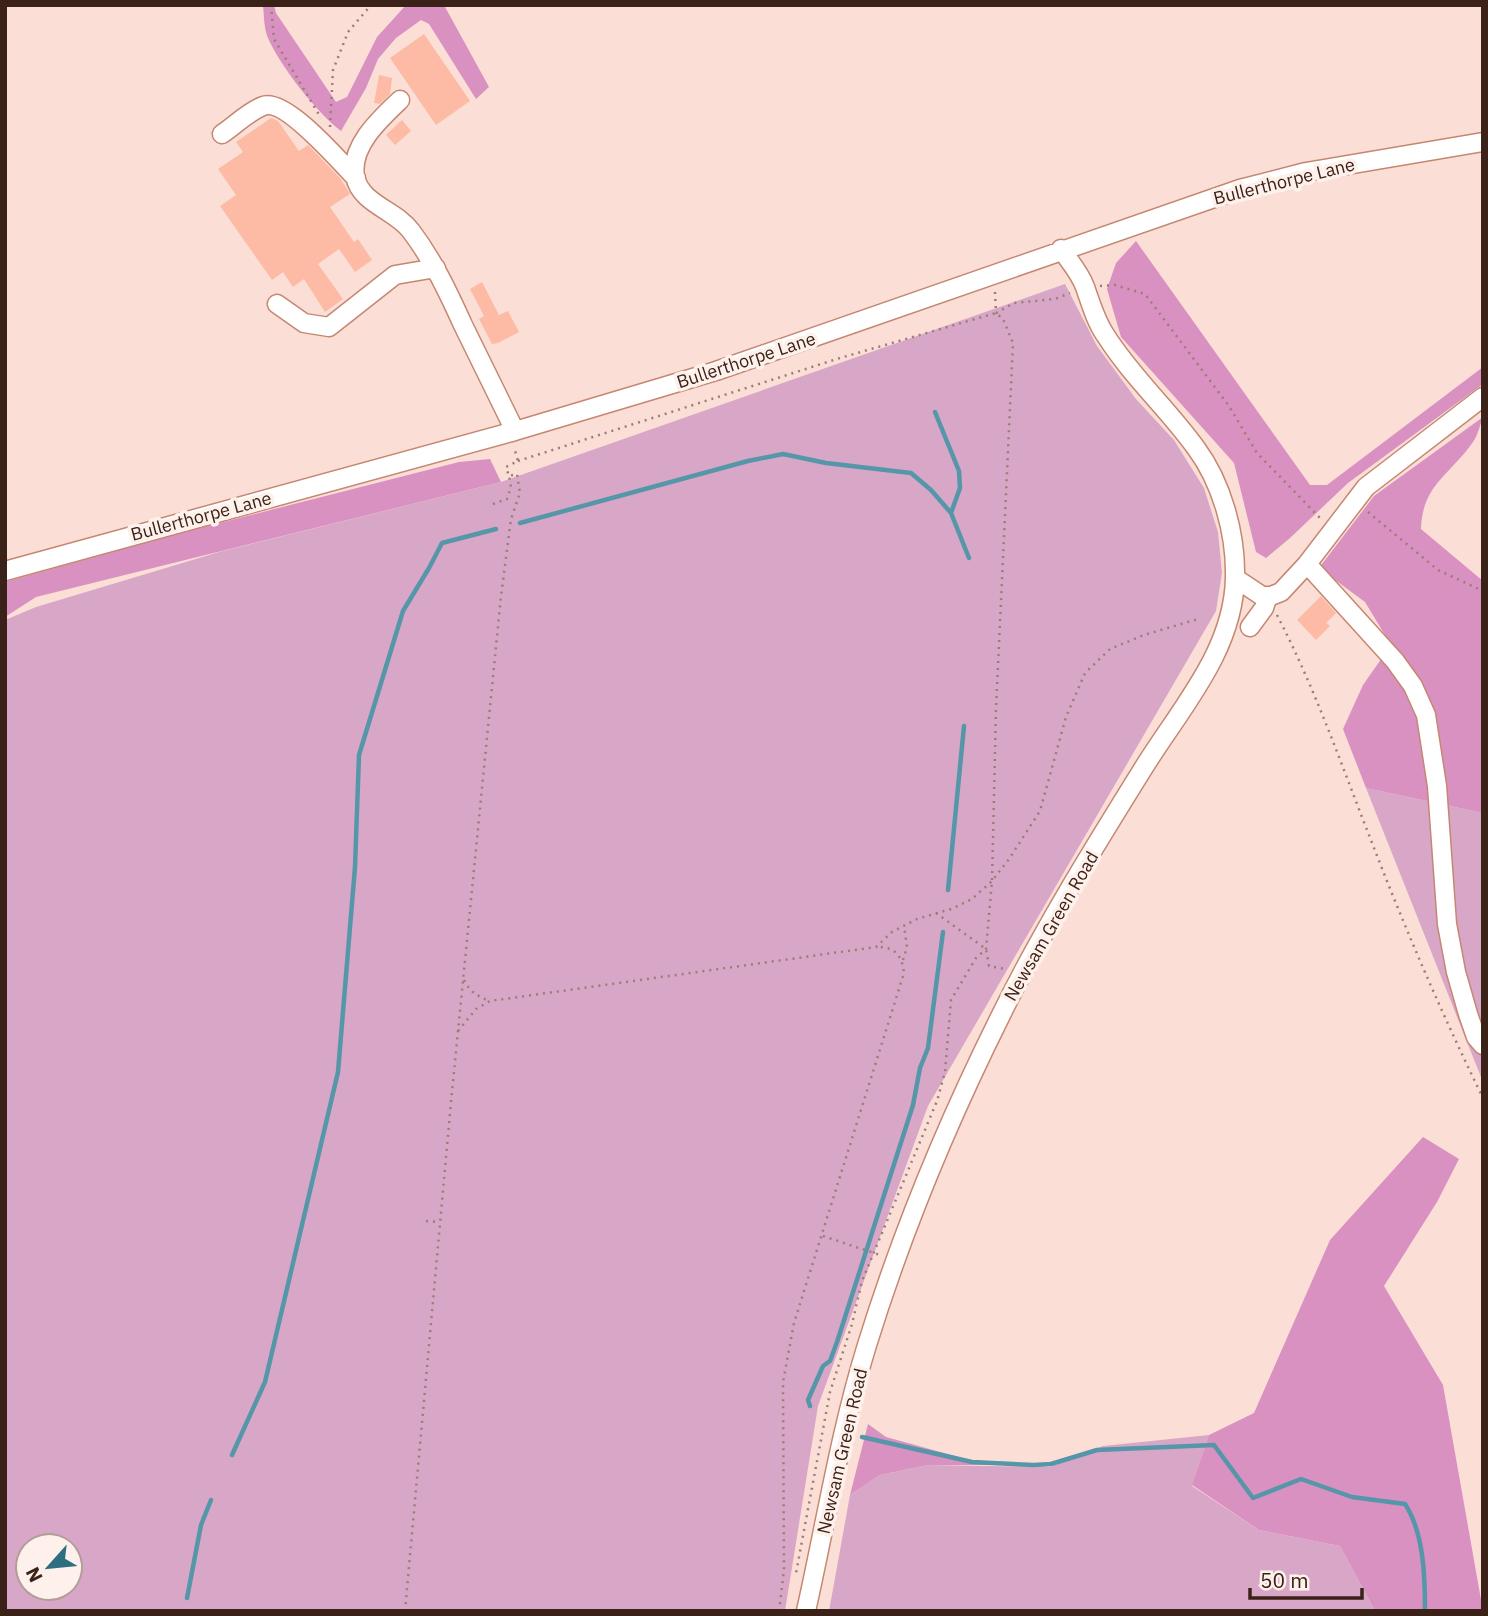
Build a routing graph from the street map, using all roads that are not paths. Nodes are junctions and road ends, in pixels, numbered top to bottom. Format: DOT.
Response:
graph roads {
  1 [pos="400,100"];
  2 [pos="222,134"];
  3 [pos="1483,142"];
  4 [pos="355,178"];
  5 [pos="1061,250"];
  6 [pos="436,268"];
  7 [pos="277,304"];
  8 [pos="1483,397"];
  9 [pos="512,432"];
  10 [pos="1307,564"];
  11 [pos="5,571"];
  12 [pos="1235,579"];
  13 [pos="1268,596"];
  14 [pos="1250,627"];
  15 [pos="1483,1045"];
  16 [pos="806,1611"];
  1 -- 4 [label="street"];
  2 -- 4 [label="street"];
  3 -- 5 [label="street, Bullerthorpe Lane"];
  4 -- 6 [label="street"];
  5 -- 9 [label="street, Bullerthorpe Lane"];
  5 -- 12 [label="street, Newsam Green Road"];
  6 -- 7 [label="street"];
  6 -- 9 [label="street"];
  8 -- 10 [label="street"];
  9 -- 11 [label="street, Bullerthorpe Lane"];
  10 -- 13 [label="street"];
  10 -- 15 [label="street"];
  12 -- 13 [label="street"];
  12 -- 16 [label="street, Newsam Green Road"];
  13 -- 14 [label="street"];
}
